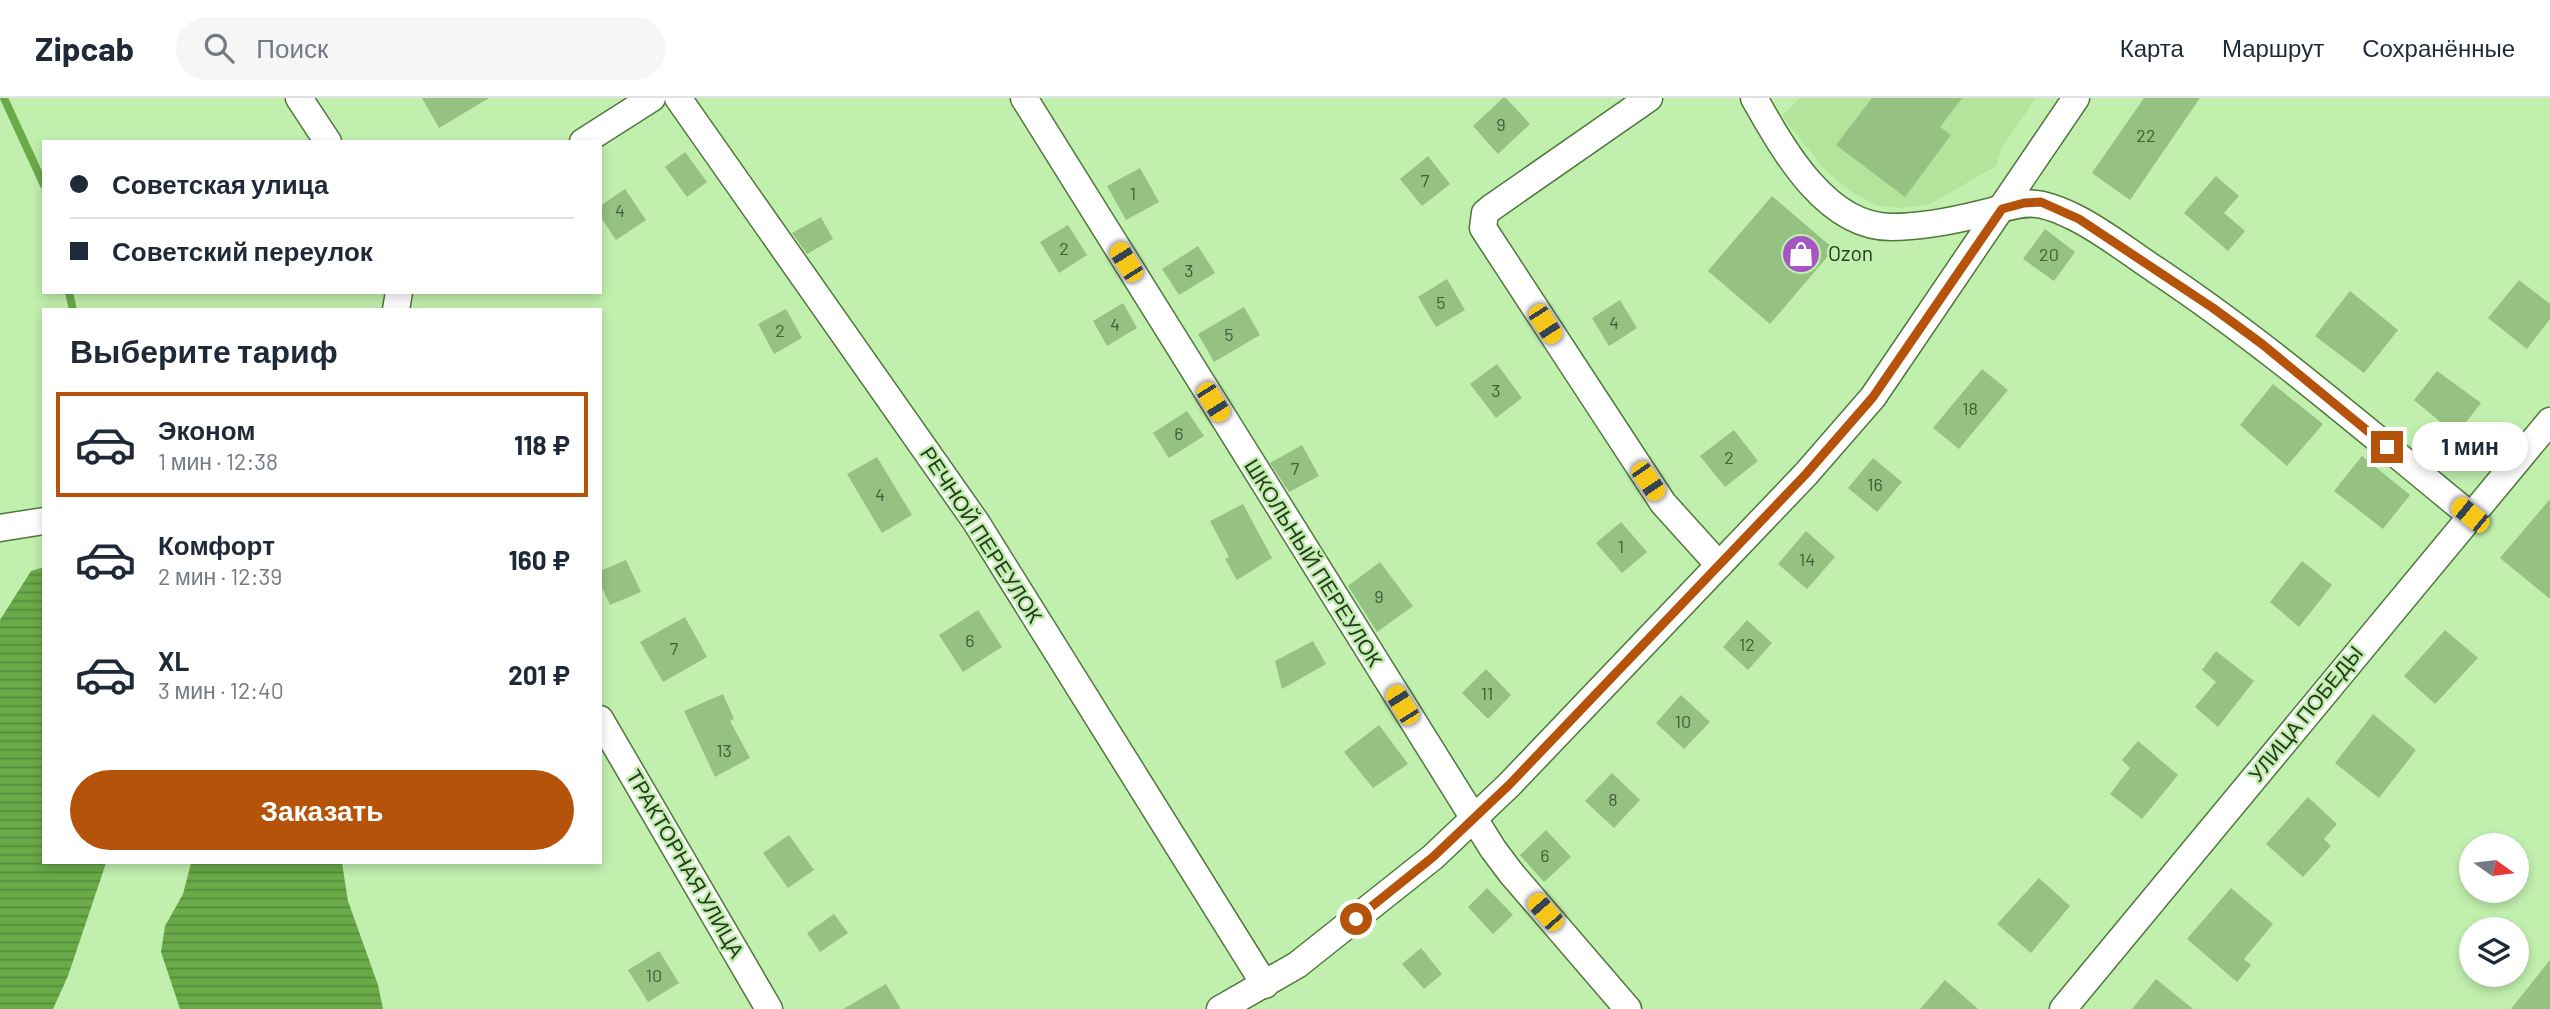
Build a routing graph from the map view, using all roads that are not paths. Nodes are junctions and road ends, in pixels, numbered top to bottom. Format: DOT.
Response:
graph roads {
  1 [pos="299,98"];
  2 [pos="652,98"];
  3 [pos="678,98"];
  4 [pos="1024,98"];
  5 [pos="1649,98"];
  6 [pos="1754,98"];
  7 [pos="2076,98"];
  8 [pos="327,140"];
  9 [pos="586,140"];
  10 [pos="2002,209"];
  11 [pos="2550,421"];
  12 [pos="2470,515"];
  13 [pos="42,521"];
  14 [pos="0,528"];
  15 [pos="1719,565"];
  16 [pos="602,722"];
  17 [pos="1474,819"];
  18 [pos="1265,985"];
  19 [pos="769,1009"];
  20 [pos="1220,1009"];
  21 [pos="1629,1009"];
  22 [pos="2063,1009"];
  1 -- 8 [label="street"];
  2 -- 9 [label="street"];
  3 -- 18 [label="street, РЕЧНОЙ ПЕРЕУЛОК"];
  4 -- 17 [label="street, ШКОЛЬНЫЙ ПЕРЕУЛОК"];
  5 -- 15 [label="street"];
  6 -- 10 [label="street"];
  7 -- 10 [label="street"];
  10 -- 12 [label="street"];
  10 -- 15 [label="street"];
  11 -- 12 [label="street, УЛИЦА ПОБЕДЫ"];
  12 -- 22 [label="street, УЛИЦА ПОБЕДЫ"];
  13 -- 14 [label="street"];
  15 -- 17 [label="street"];
  16 -- 19 [label="street, ТРАКТОРНАЯ УЛИЦА"];
  17 -- 18 [label="street"];
  17 -- 21 [label="street, ШКОЛЬНЫЙ ПЕРЕУЛОК"];
  18 -- 20 [label="street"];
}
